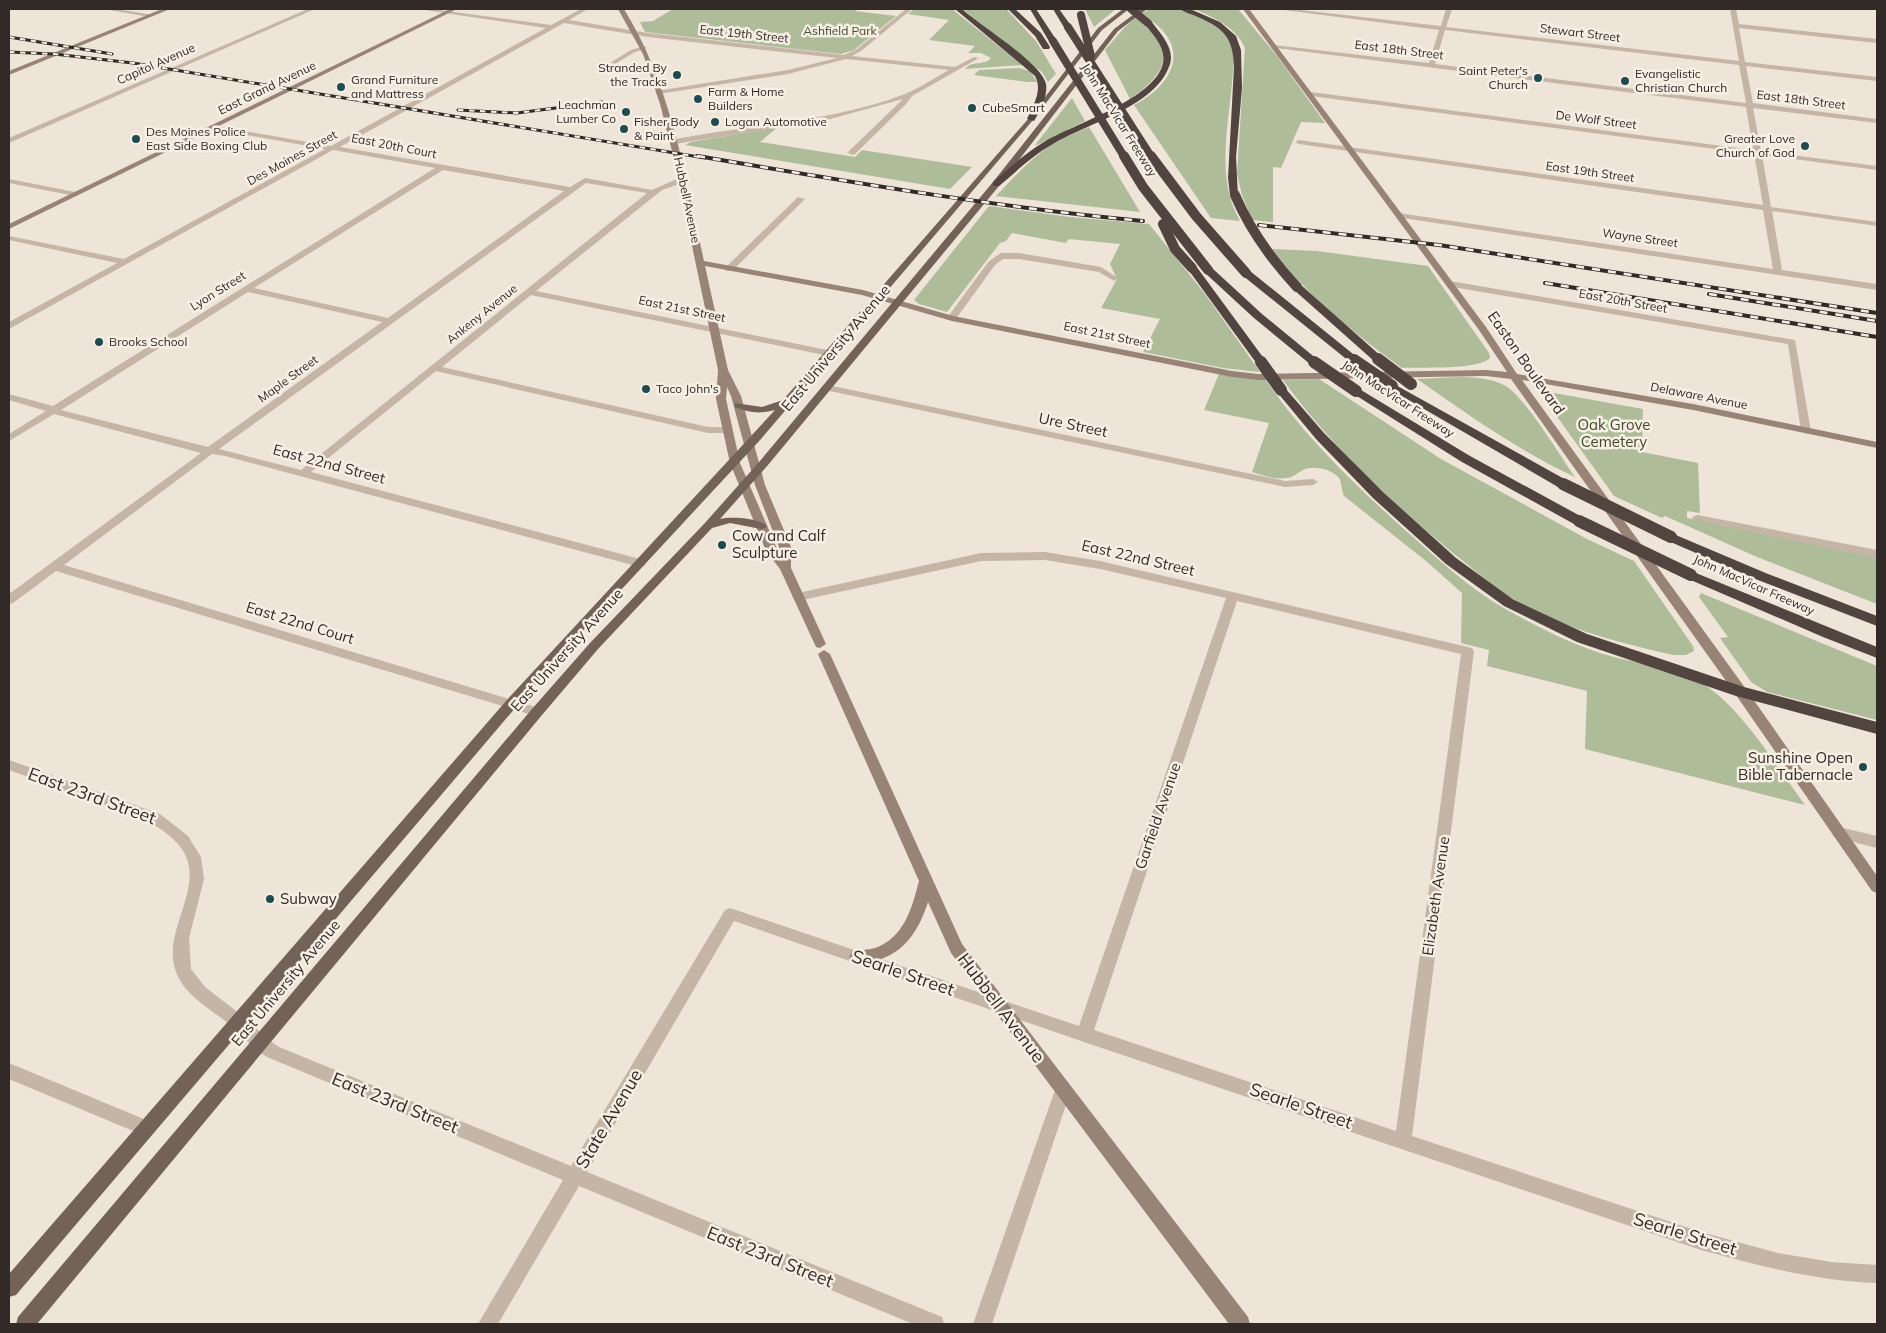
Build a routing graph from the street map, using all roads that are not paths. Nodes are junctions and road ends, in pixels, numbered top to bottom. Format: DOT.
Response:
graph roads {
  1 [pos="106,9"];
  2 [pos="167,9"];
  3 [pos="312,9"];
  4 [pos="420,9"];
  5 [pos="454,9"];
  6 [pos="585,9"];
  7 [pos="621,9"];
  8 [pos="909,9"];
  9 [pos="958,9"];
  10 [pos="1011,9"];
  11 [pos="1033,9"];
  12 [pos="1056,9"];
  13 [pos="1126,9"];
  14 [pos="1131,9"];
  15 [pos="1144,9"];
  16 [pos="1184,9"];
  17 [pos="1246,9"];
  18 [pos="1279,9"];
  19 [pos="1449,9"];
  20 [pos="1733,9"];
  21 [pos="446,12"];
  22 [pos="1079,12"];
  23 [pos="150,15"];
  24 [pos="562,21"];
  25 [pos="1736,26"];
  26 [pos="552,27"];
  27 [pos="1443,28"];
  28 [pos="636,33"];
  29 [pos="1877,42"];
  30 [pos="1276,46"];
  31 [pos="644,48"];
  32 [pos="847,57"];
  33 [pos="976,58"];
  34 [pos="613,62"];
  35 [pos="1742,63"];
  36 [pos="1431,66"];
  37 [pos="954,69"];
  38 [pos="9,72"];
  39 [pos="1095,72"];
  40 [pos="1877,79"];
  41 [pos="658,92"];
  42 [pos="1311,94"];
  43 [pos="909,95"];
  44 [pos="1085,96"];
  45 [pos="1750,105"];
  46 [pos="1031,119"];
  47 [pos="1877,121"];
  48 [pos="213,127"];
  49 [pos="9,141"];
  50 [pos="674,142"];
  51 [pos="1300,142"];
  52 [pos="334,147"];
  53 [pos="1351,149"];
  54 [pos="1758,152"];
  55 [pos="851,153"];
  56 [pos="442,167"];
  57 [pos="1877,168"];
  58 [pos="682,180"];
  59 [pos="9,181"];
  60 [pos="996,184"];
  61 [pos="1143,187"];
  62 [pos="571,190"];
  63 [pos="654,192"];
  64 [pos="75,194"];
  65 [pos="800,199"];
  66 [pos="1767,208"];
  67 [pos="1399,214"];
  68 [pos="1877,224"];
  69 [pos="9,227"];
  70 [pos="9,238"];
  71 [pos="125,262"];
  72 [pos="700,263"];
  73 [pos="729,269"];
  74 [pos="1778,272"];
  75 [pos="1114,278"];
  76 [pos="1450,284"];
  77 [pos="1877,287"];
  78 [pos="245,289"];
  79 [pos="530,292"];
  80 [pos="877,297"];
  81 [pos="898,304"];
  82 [pos="952,318"];
  83 [pos="390,321"];
  84 [pos="9,326"];
  85 [pos="714,329"];
  86 [pos="830,353"];
  87 [pos="434,368"];
  88 [pos="723,370"];
  89 [pos="1514,376"];
  90 [pos="828,388"];
  91 [pos="9,397"];
  92 [pos="788,402"];
  93 [pos="738,405"];
  94 [pos="52,410"];
  95 [pos="727,430"];
  96 [pos="1806,431"];
  97 [pos="9,438"];
  98 [pos="1877,445"];
  99 [pos="749,447"];
  100 [pos="211,450"];
  101 [pos="1509,454"];
  102 [pos="735,463"];
  103 [pos="756,472"];
  104 [pos="302,474"];
  105 [pos="1313,482"];
  106 [pos="743,486"];
  107 [pos="1698,518"];
  108 [pos="708,526"];
  109 [pos="761,526"];
  110 [pos="1877,554"];
  111 [pos="640,563"];
  112 [pos="54,566"];
  113 [pos="785,568"];
  114 [pos="1233,596"];
  115 [pos="798,597"];
  116 [pos="9,600"];
  117 [pos="1877,621"];
  118 [pos="1468,651"];
  119 [pos="1877,653"];
  120 [pos="1741,692"];
  121 [pos="511,704"];
  122 [pos="537,712"];
  123 [pos="1877,728"];
  124 [pos="9,765"];
  125 [pos="1839,832"];
  126 [pos="1877,842"];
  127 [pos="926,880"];
  128 [pos="1877,887"];
  129 [pos="730,914"];
  130 [pos="857,957"];
  131 [pos="1001,1007"];
  132 [pos="238,1022"];
  133 [pos="1084,1035"];
  134 [pos="259,1044"];
  135 [pos="9,1071"];
  136 [pos="1063,1090"];
  137 [pos="145,1128"];
  138 [pos="1403,1142"];
  139 [pos="575,1177"];
  140 [pos="1877,1274"];
  141 [pos="9,1288"];
  142 [pos="25,1324"];
  143 [pos="487,1324"];
  144 [pos="935,1324"];
  145 [pos="982,1324"];
  146 [pos="1241,1324"];
  1 -- 23 [label="street"];
  2 -- 23 [label="main road"];
  3 -- 49 [label="street, Capitol Avenue"];
  4 -- 21 [label="street"];
  5 -- 21 [label="main road, East Grand Avenue"];
  6 -- 24 [label="street, Des Moines Street"];
  7 -- 28 [label="main road, Hubbell Avenue"];
  8 -- 32 [label="street"];
  9 -- 46 [label="highway"];
  10 -- 44 [label="highway, bridge"];
  11 -- 44 [label="highway, John MacVicar Freeway, bridge"];
  12 -- 39 [label="highway, John MacVicar Freeway, bridge"];
  13 -- 46 [label="main road, East University Avenue"];
  14 -- 60 [label="highway, bridge"];
  15 -- 60 [label="main road, East University Avenue"];
  16 -- 101 [label="highway, bridge"];
  17 -- 30 [label="main road, Easton Boulevard"];
  18 -- 27 [label="street, Stewart Street"];
  19 -- 27 [label="street"];
  20 -- 25 [label="street"];
  21 -- 26 [label="street"];
  21 -- 48 [label="main road, East Grand Avenue"];
  22 -- 39 [label="highway, bridge"];
  23 -- 38 [label="main road"];
  24 -- 26 [label="street, Des Moines Street"];
  24 -- 28 [label="street, East 19th Street"];
  25 -- 29 [label="street"];
  25 -- 35 [label="street"];
  26 -- 52 [label="street, Des Moines Street"];
  27 -- 35 [label="street, Stewart Street"];
  27 -- 36 [label="street"];
  28 -- 31 [label="main road, Hubbell Avenue"];
  28 -- 32 [label="street, East 19th Street"];
  30 -- 36 [label="street, East 18th Street"];
  30 -- 42 [label="main road, Easton Boulevard"];
  31 -- 34 [label="street"];
  31 -- 41 [label="main road, Hubbell Avenue"];
  32 -- 37 [label="street, East 19th Street"];
  32 -- 41 [label="street"];
  33 -- 37 [label="street"];
  35 -- 40 [label="street, Stewart Street"];
  35 -- 45 [label="street"];
  36 -- 45 [label="street, East 18th Street"];
  37 -- 43 [label="street"];
  39 -- 101 [label="highway, John MacVicar Freeway, bridge"];
  41 -- 50 [label="main road, Hubbell Avenue"];
  42 -- 53 [label="main road, Easton Boulevard"];
  42 -- 54 [label="street, De Wolf Street"];
  43 -- 50 [label="street"];
  43 -- 55 [label="street"];
  44 -- 61 [label="highway, John MacVicar Freeway, bridge"];
  45 -- 47 [label="street, East 18th Street"];
  45 -- 54 [label="street"];
  46 -- 80 [label="main road, East University Avenue"];
  48 -- 52 [label="street, East 20th Court"];
  48 -- 64 [label="main road, East Grand Avenue"];
  50 -- 58 [label="main road, Hubbell Avenue"];
  51 -- 53 [label="street, East 19th Street"];
  52 -- 56 [label="street, East 20th Court"];
  52 -- 71 [label="street, Des Moines Street"];
  53 -- 66 [label="street, East 19th Street"];
  53 -- 67 [label="main road, Easton Boulevard"];
  54 -- 57 [label="street, De Wolf Street"];
  54 -- 66 [label="street"];
  56 -- 62 [label="street, East 20th Court"];
  56 -- 78 [label="street, Lyon Street"];
  58 -- 63 [label="street, Ankeny Avenue"];
  58 -- 72 [label="main road, Hubbell Avenue"];
  59 -- 64 [label="street"];
  60 -- 81 [label="main road, East University Avenue"];
  61 -- 119 [label="highway, John MacVicar Freeway, bridge"];
  61 -- 120 [label="highway, bridge"];
  62 -- 63 [label="street, Maple Street"];
  62 -- 83 [label="street, Maple Street"];
  63 -- 79 [label="street, Ankeny Avenue"];
  64 -- 69 [label="main road, East Grand Avenue"];
  65 -- 73 [label="street"];
  66 -- 68 [label="street, East 19th Street"];
  66 -- 74 [label="street"];
  67 -- 74 [label="street, Wayne Street"];
  67 -- 76 [label="main road, Easton Boulevard"];
  70 -- 71 [label="street"];
  71 -- 84 [label="street, Des Moines Street"];
  72 -- 73 [label="main road, East 21st Street"];
  72 -- 85 [label="main road, Hubbell Avenue"];
  73 -- 80 [label="main road, East 21st Street"];
  74 -- 77 [label="street, Wayne Street"];
  75 -- 82 [label="street"];
  76 -- 89 [label="main road, Easton Boulevard"];
  76 -- 96 [label="street, East 20th Street"];
  78 -- 83 [label="street"];
  78 -- 94 [label="street, Lyon Street"];
  79 -- 85 [label="street, East 21st Street"];
  79 -- 87 [label="street, Ankeny Avenue"];
  80 -- 81 [label="main road, East 21st Street"];
  80 -- 86 [label="main road, East University Avenue"];
  81 -- 82 [label="main road, East 21st Street"];
  81 -- 90 [label="main road, East University Avenue"];
  82 -- 89 [label="main road, East 21st Street"];
  83 -- 100 [label="street, Maple Street"];
  85 -- 86 [label="street, East 21st Street"];
  85 -- 88 [label="main road, Hubbell Avenue"];
  86 -- 92 [label="main road, East University Avenue"];
  87 -- 95 [label="street"];
  87 -- 104 [label="street, Ankeny Avenue"];
  88 -- 93 [label="main road, Hubbell Avenue"];
  88 -- 95 [label="main road, Hubbell Avenue"];
  89 -- 96 [label="main road, Delaware Avenue"];
  89 -- 120 [label="main road, Easton Boulevard"];
  90 -- 103 [label="main road, East University Avenue"];
  90 -- 105 [label="street, Ure Street"];
  91 -- 94 [label="street, East 22nd Street"];
  92 -- 93 [label="main road"];
  92 -- 99 [label="main road, East University Avenue"];
  93 -- 99 [label="main road, Hubbell Avenue"];
  94 -- 97 [label="street, Lyon Street"];
  94 -- 100 [label="street, East 22nd Street"];
  95 -- 102 [label="main road, Hubbell Avenue"];
  96 -- 98 [label="main road, Delaware Avenue"];
  99 -- 102 [label="main road, East University Avenue"];
  99 -- 103 [label="main road, Hubbell Avenue"];
  100 -- 104 [label="street, East 22nd Street"];
  100 -- 112 [label="street, Maple Street"];
  101 -- 117 [label="highway, John MacVicar Freeway, bridge"];
  102 -- 106 [label="main road, Hubbell Avenue"];
  102 -- 111 [label="main road, East University Avenue"];
  103 -- 106 [label="main road, East University Avenue"];
  103 -- 113 [label="main road, Hubbell Avenue"];
  104 -- 111 [label="street, East 22nd Street"];
  106 -- 108 [label="main road, East University Avenue"];
  106 -- 109 [label="main road, Hubbell Avenue"];
  107 -- 110 [label="street"];
  108 -- 109 [label="main road"];
  108 -- 122 [label="main road, East University Avenue"];
  109 -- 113 [label="main road, Hubbell Avenue"];
  111 -- 121 [label="main road, East University Avenue"];
  112 -- 116 [label="street, Maple Street"];
  112 -- 121 [label="street, East 22nd Court"];
  113 -- 115 [label="main road, Hubbell Avenue"];
  114 -- 115 [label="street, East 22nd Street"];
  114 -- 118 [label="street, East 22nd Street"];
  114 -- 133 [label="street, Garfield Avenue"];
  115 -- 127 [label="main road, Hubbell Avenue"];
  118 -- 138 [label="street, Elizabeth Avenue"];
  120 -- 123 [label="highway"];
  120 -- 125 [label="main road, Easton Boulevard"];
  121 -- 122 [label="street, East 22nd Court"];
  121 -- 132 [label="main road, East University Avenue"];
  122 -- 134 [label="main road, East University Avenue"];
  124 -- 132 [label="street, East 23rd Street"];
  125 -- 126 [label="street"];
  125 -- 128 [label="main road, Easton Boulevard"];
  127 -- 130 [label="main road"];
  127 -- 131 [label="main road, Hubbell Avenue"];
  129 -- 130 [label="street, Searle Street"];
  129 -- 139 [label="street, State Avenue"];
  130 -- 131 [label="street, Searle Street"];
  131 -- 133 [label="street, Searle Street"];
  131 -- 136 [label="main road, Hubbell Avenue"];
  132 -- 134 [label="street, East 23rd Street"];
  132 -- 137 [label="main road, East University Avenue"];
  133 -- 138 [label="street, Searle Street"];
  134 -- 139 [label="street, East 23rd Street"];
  134 -- 142 [label="main road, East University Avenue"];
  135 -- 137 [label="street"];
  136 -- 145 [label="street"];
  136 -- 146 [label="main road, Hubbell Avenue"];
  137 -- 141 [label="main road, East University Avenue"];
  138 -- 140 [label="street, Searle Street"];
  139 -- 143 [label="street, State Avenue"];
  139 -- 144 [label="street, East 23rd Street"];
}
